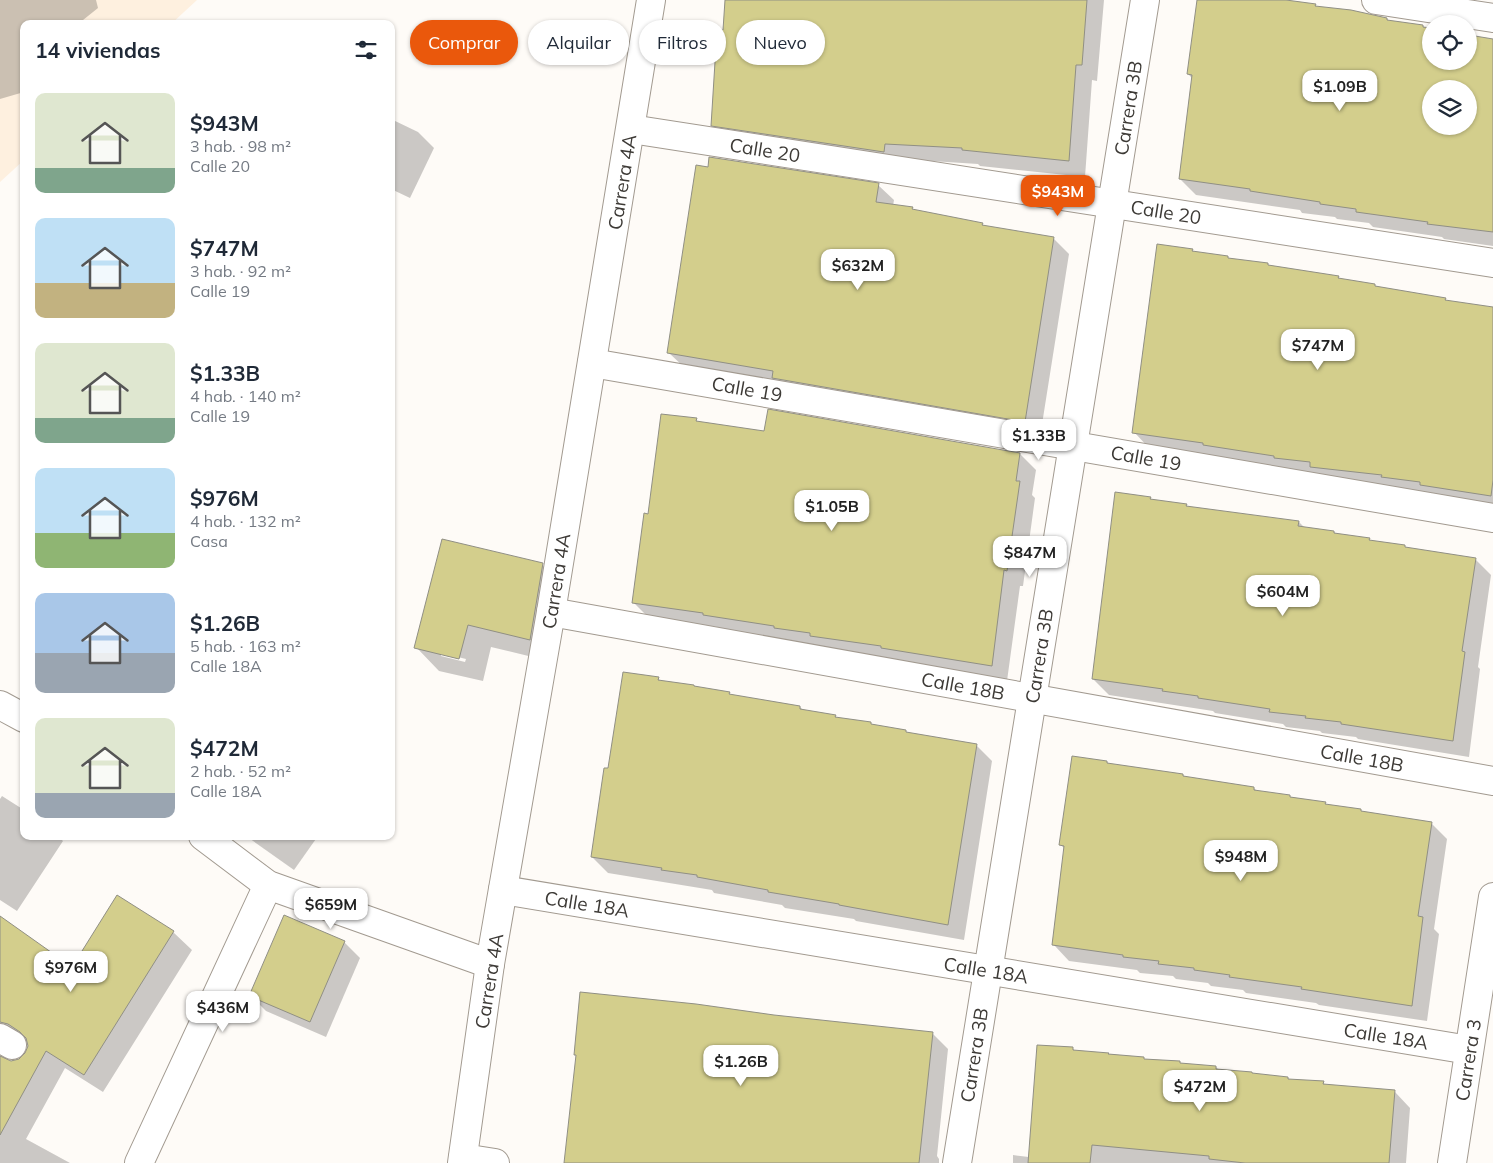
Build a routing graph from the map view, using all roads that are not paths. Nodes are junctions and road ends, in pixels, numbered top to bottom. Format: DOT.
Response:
graph roads {
  1 [pos="651,0"];
  2 [pos="1145,0"];
  3 [pos="1376,0"];
  4 [pos="1493,18"];
  5 [pos="631,129"];
  6 [pos="1112,204"];
  7 [pos="1493,263"];
  8 [pos="592,363"];
  9 [pos="1073,445"];
  10 [pos="1493,518"];
  11 [pos="551,612"];
  12 [pos="1032,699"];
  13 [pos="0,705"];
  14 [pos="20,716"];
  15 [pos="1493,781"];
  16 [pos="208,840"];
  17 [pos="268,885"];
  18 [pos="503,890"];
  19 [pos="1493,897"];
  20 [pos="490,964"];
  21 [pos="988,970"];
  22 [pos="1469,1050"];
  23 [pos="462,1160"];
  24 [pos="139,1163"];
  25 [pos="495,1163"];
  26 [pos="957,1163"];
  27 [pos="1452,1163"];
  1 -- 5 [label="street, Carrera 4A"];
  2 -- 6 [label="street, Carrera 3B"];
  3 -- 4 [label="street"];
  5 -- 6 [label="street, Calle 20"];
  5 -- 8 [label="street, Carrera 4A"];
  6 -- 7 [label="street, Calle 20"];
  6 -- 9 [label="street, Carrera 3B"];
  8 -- 9 [label="street, Calle 19"];
  8 -- 11 [label="street, Carrera 4A"];
  9 -- 10 [label="street, Calle 19"];
  9 -- 12 [label="street, Carrera 3B"];
  11 -- 12 [label="street, Calle 18B"];
  11 -- 18 [label="street, Carrera 4A"];
  12 -- 15 [label="street, Calle 18B"];
  12 -- 21 [label="street, Carrera 3B"];
  13 -- 14 [label="street"];
  16 -- 17 [label="street"];
  17 -- 20 [label="street"];
  17 -- 24 [label="street"];
  18 -- 20 [label="street, Carrera 4A"];
  18 -- 21 [label="street, Calle 18A"];
  19 -- 22 [label="street, Carrera 3"];
  20 -- 23 [label="street, Carrera 4A"];
  21 -- 22 [label="street, Calle 18A"];
  21 -- 26 [label="street, Carrera 3B"];
  22 -- 27 [label="street, Carrera 3"];
  23 -- 25 [label="street"];
}
